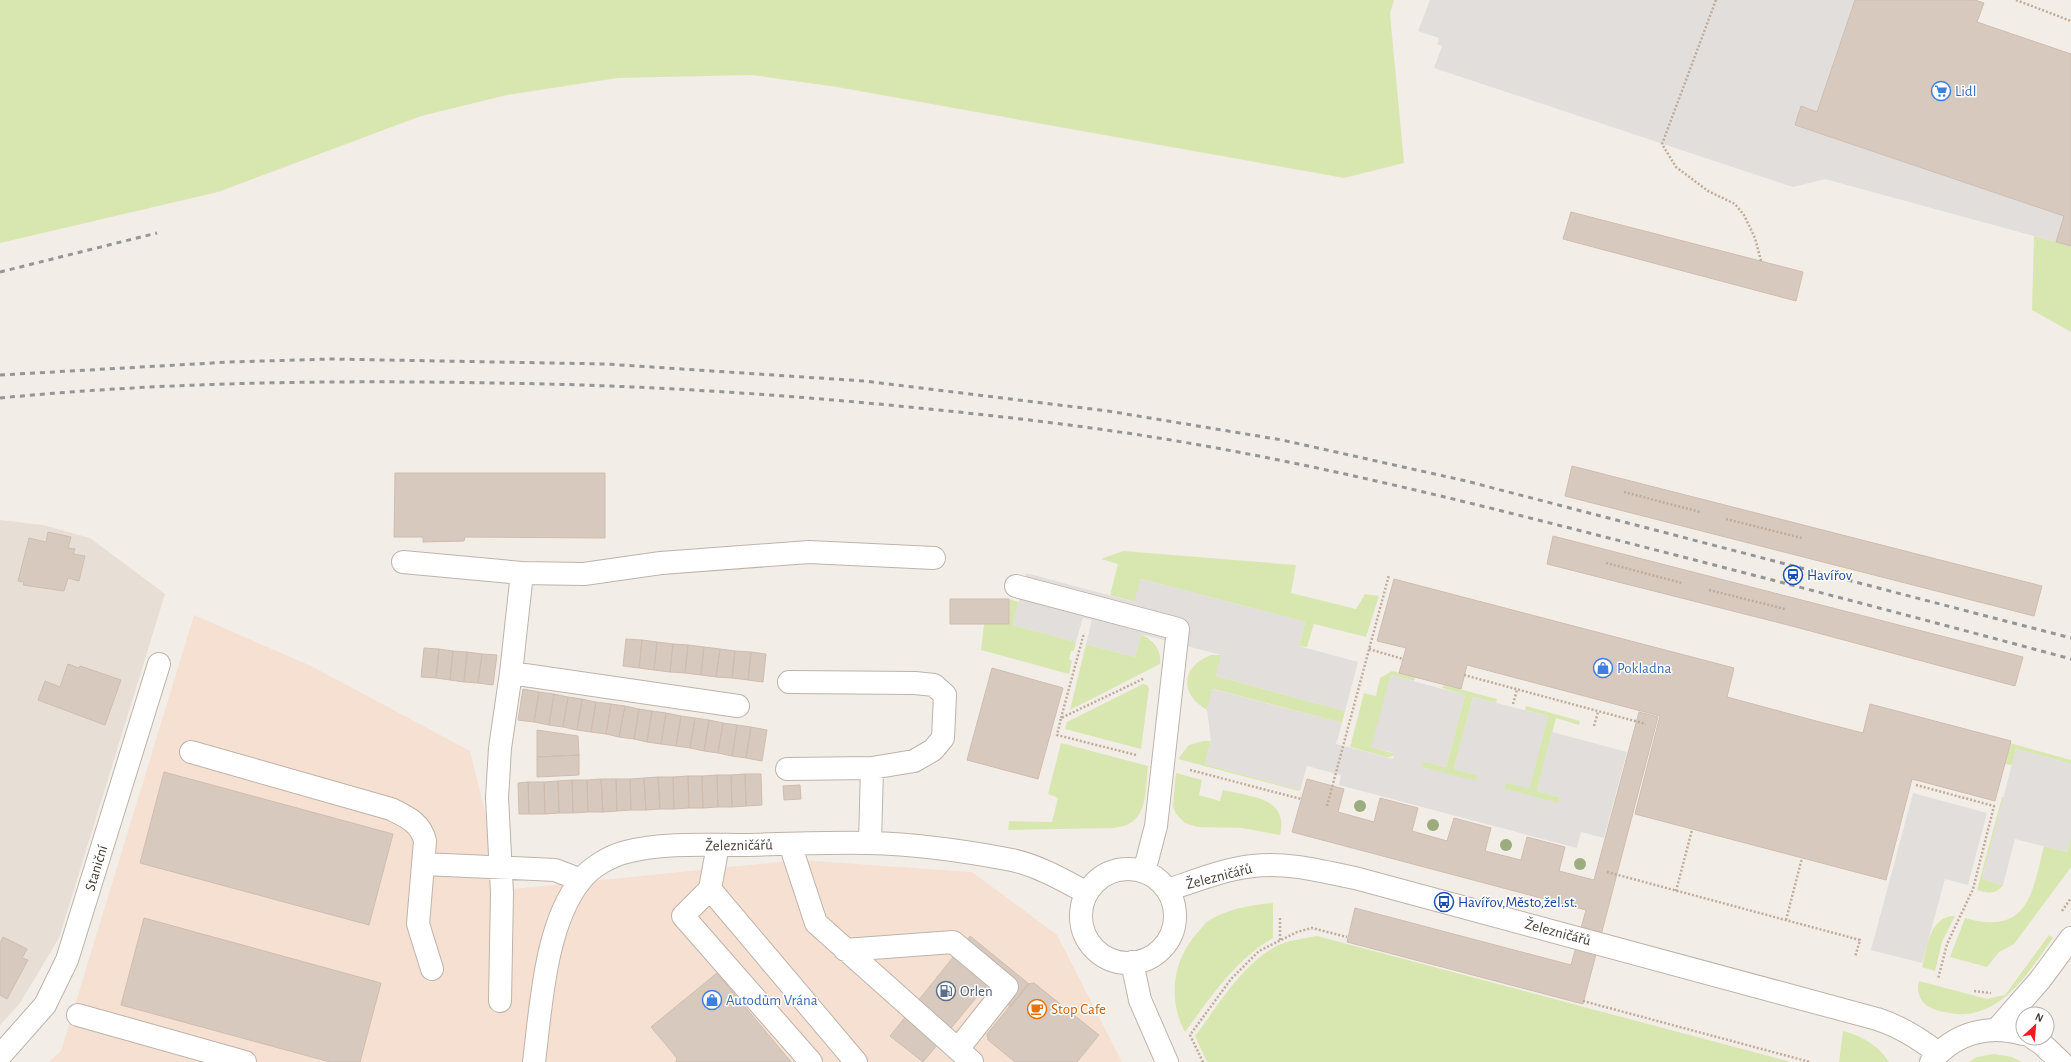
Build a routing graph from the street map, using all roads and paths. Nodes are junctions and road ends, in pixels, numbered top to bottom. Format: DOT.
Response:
graph roads {
  1 [pos="1716,0"];
  2 [pos="2016,0"];
  3 [pos="2071,21"];
  4 [pos="1761,261"];
  5 [pos="1624,492"];
  6 [pos="1700,512"];
  7 [pos="1726,519"];
  8 [pos="1802,538"];
  9 [pos="934,558"];
  10 [pos="402,562"];
  11 [pos="1606,563"];
  12 [pos="522,573"];
  13 [pos="1389,575"];
  14 [pos="1682,583"];
  15 [pos="1016,586"];
  16 [pos="1709,590"];
  17 [pos="1091,605"];
  18 [pos="1784,609"];
  19 [pos="1369,650"];
  20 [pos="1403,659"];
  21 [pos="159,664"];
  22 [pos="511,673"];
  23 [pos="1464,675"];
  24 [pos="1149,676"];
  25 [pos="789,682"];
  26 [pos="1517,690"];
  27 [pos="1513,704"];
  28 [pos="738,706"];
  29 [pos="1598,712"];
  30 [pos="1061,718"];
  31 [pos="1646,724"];
  32 [pos="1594,726"];
  33 [pos="192,752"];
  34 [pos="1139,756"];
  35 [pos="872,768"];
  36 [pos="1184,768"];
  37 [pos="787,769"];
  38 [pos="1916,785"];
  39 [pos="1301,799"];
  40 [pos="1328,806"];
  41 [pos="1692,830"];
  42 [pos="870,843"];
  43 [pos="790,844"];
  44 [pos="718,845"];
  45 [pos="1802,858"];
  46 [pos="424,864"];
  47 [pos="501,868"];
  48 [pos="1144,872"];
  49 [pos="1607,872"];
  50 [pos="581,880"];
  51 [pos="710,888"];
  52 [pos="1168,890"];
  53 [pos="1676,891"];
  54 [pos="1087,893"];
  55 [pos="1280,917"];
  56 [pos="1786,920"];
  57 [pos="1348,938"];
  58 [pos="2071,938"];
  59 [pos="1280,940"];
  60 [pos="845,950"];
  61 [pos="1855,957"];
  62 [pos="1132,962"];
  63 [pos="432,969"];
  64 [pos="1938,979"];
  65 [pos="500,1001"];
  66 [pos="1583,1001"];
  67 [pos="78,1015"];
  68 [pos="1997,1029"];
  69 [pos="2015,1032"];
  70 [pos="2044,1046"];
  71 [pos="0,1056"];
  72 [pos="200,1056"];
  73 [pos="967,1058"];
  74 [pos="1935,1058"];
  75 [pos="245,1062"];
  76 [pos="534,1062"];
  77 [pos="811,1062"];
  78 [pos="856,1062"];
  79 [pos="1167,1062"];
  80 [pos="1203,1062"];
  81 [pos="1810,1062"];
  82 [pos="2061,1062"];
  1 -- 4 [label="path"];
  2 -- 3 [label="path"];
  5 -- 6 [label="path"];
  7 -- 8 [label="path"];
  9 -- 12 [label="street"];
  10 -- 12 [label="street"];
  11 -- 14 [label="path"];
  12 -- 22 [label="street"];
  13 -- 19 [label="path"];
  15 -- 17 [label="street"];
  16 -- 18 [label="path"];
  17 -- 30 [label="path"];
  17 -- 48 [label="street"];
  19 -- 20 [label="path"];
  19 -- 40 [label="path"];
  21 -- 71 [label="street, Staniční"];
  22 -- 28 [label="street"];
  22 -- 47 [label="street"];
  23 -- 26 [label="path"];
  24 -- 30 [label="path"];
  25 -- 35 [label="street"];
  26 -- 27 [label="path"];
  26 -- 29 [label="path"];
  29 -- 31 [label="path"];
  29 -- 32 [label="path"];
  30 -- 34 [label="path"];
  33 -- 46 [label="street"];
  35 -- 37 [label="street"];
  35 -- 42 [label="street"];
  36 -- 39 [label="path"];
  38 -- 64 [label="path"];
  41 -- 53 [label="path"];
  42 -- 43 [label="street, Železničářů"];
  42 -- 54 [label="street, Železničářů"];
  43 -- 44 [label="street, Železničářů"];
  43 -- 60 [label="street"];
  44 -- 50 [label="street, Železničářů"];
  44 -- 51 [label="street"];
  45 -- 56 [label="path"];
  46 -- 47 [label="street"];
  46 -- 63 [label="street"];
  47 -- 50 [label="street"];
  47 -- 65 [label="street"];
  48 -- 52 [label="street, Železničářů"];
  48 -- 54 [label="street, Železničářů"];
  49 -- 53 [label="path"];
  50 -- 76 [label="street, Železničářů"];
  51 -- 77 [label="street"];
  51 -- 78 [label="street"];
  52 -- 62 [label="street, Železničářů"];
  52 -- 74 [label="street, Železničářů"];
  53 -- 56 [label="path"];
  54 -- 62 [label="street, Železničářů"];
  55 -- 59 [label="path"];
  56 -- 61 [label="path"];
  57 -- 59 [label="path"];
  58 -- 68 [label="street"];
  59 -- 80 [label="path"];
  60 -- 73 [label="street"];
  60 -- 73 [label="street"];
  62 -- 79 [label="street"];
  66 -- 81 [label="path"];
  67 -- 72 [label="street"];
  68 -- 69 [label="street, Železničářů"];
  68 -- 74 [label="street, Železničářů"];
  70 -- 82 [label="street"];
  72 -- 75 [label="street"];
}
